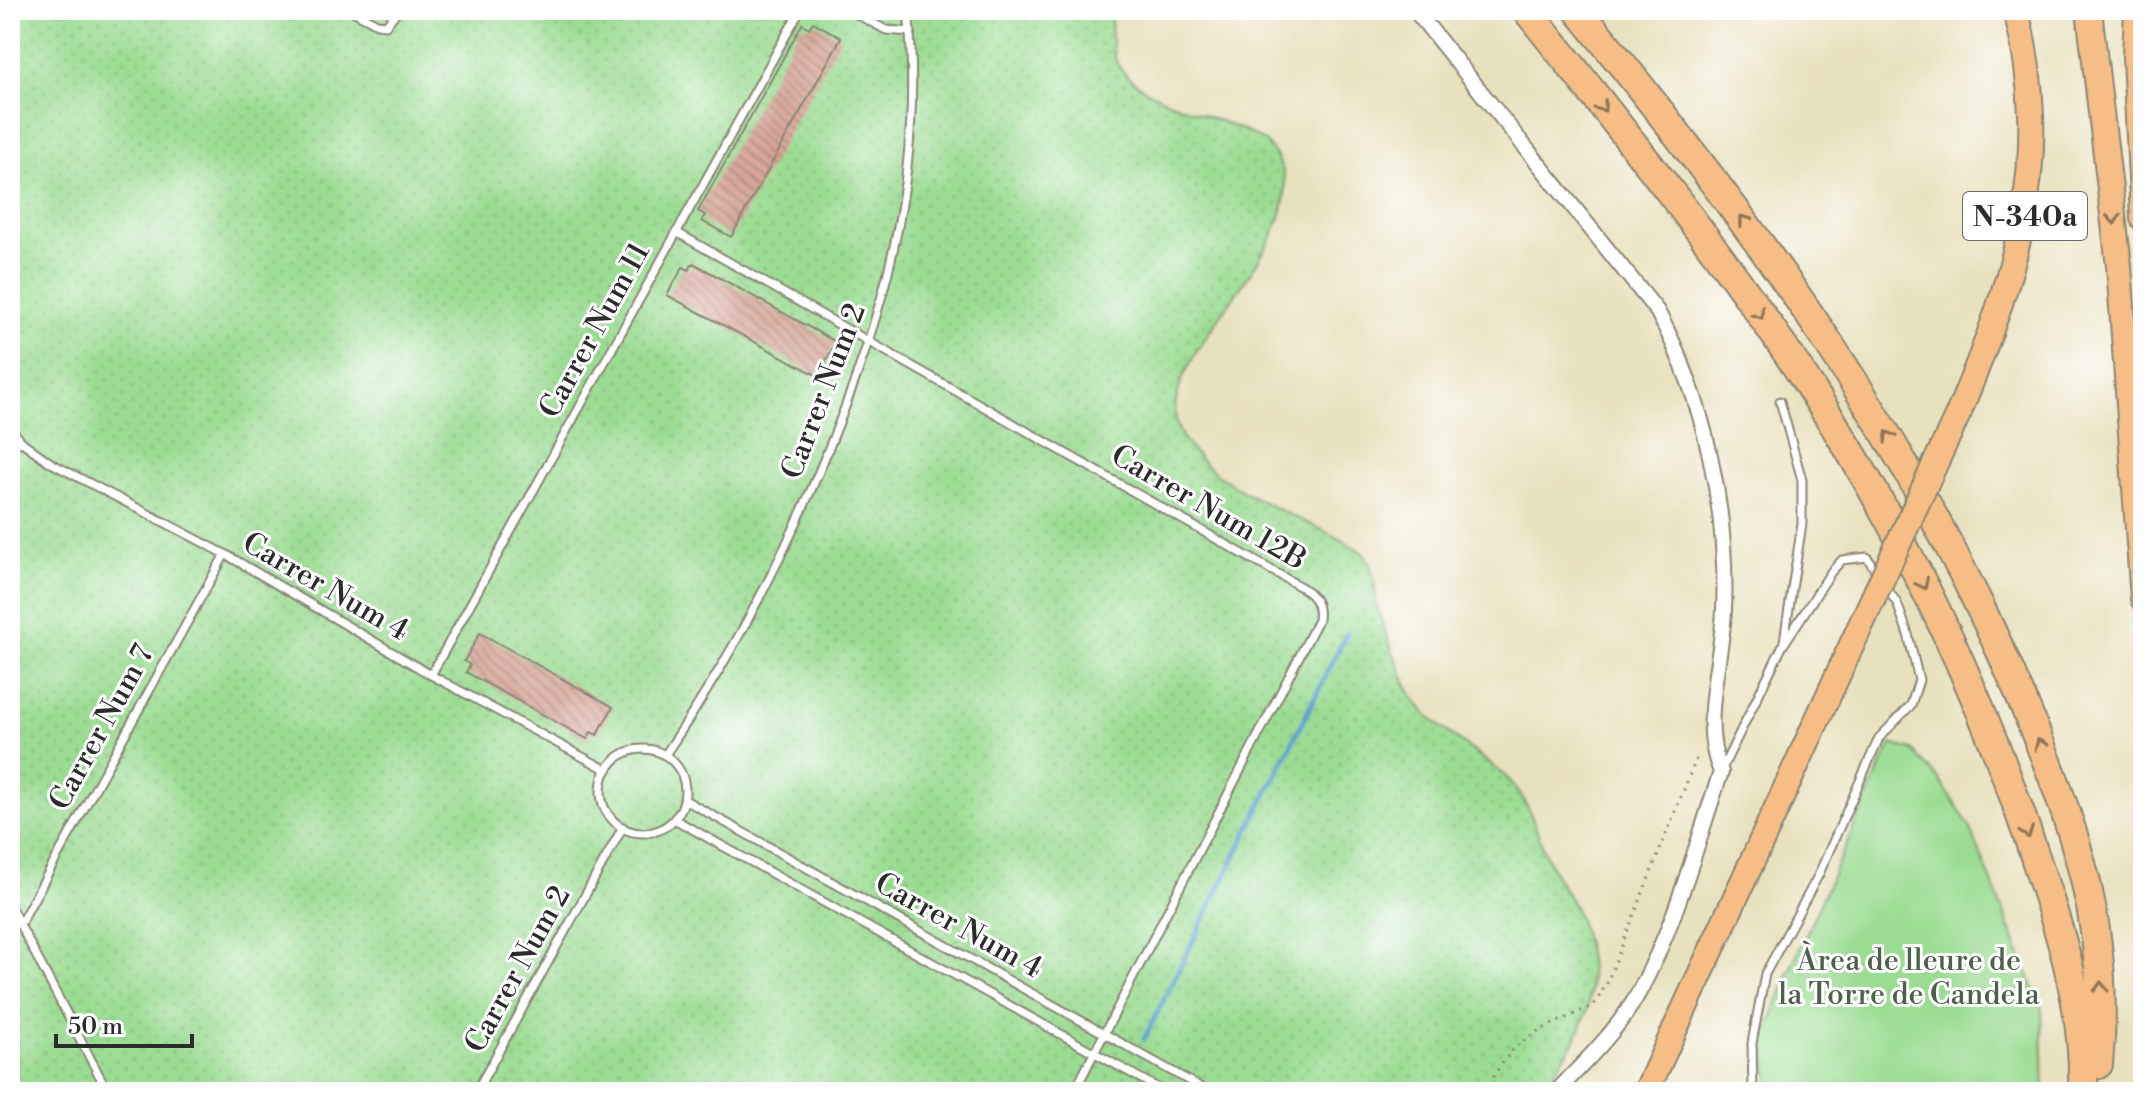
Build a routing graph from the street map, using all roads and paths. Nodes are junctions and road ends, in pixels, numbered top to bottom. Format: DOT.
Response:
graph roads {
  1 [pos="351,10"];
  2 [pos="398,10"];
  3 [pos="800,10"];
  4 [pos="849,10"];
  5 [pos="908,10"];
  6 [pos="1415,10"];
  7 [pos="1527,10"];
  8 [pos="1578,10"];
  9 [pos="2016,10"];
  10 [pos="2089,10"];
  11 [pos="2100,10"];
  12 [pos="2121,10"];
  13 [pos="2137,10"];
  14 [pos="911,32"];
  15 [pos="2139,171"];
  16 [pos="2110,172"];
  17 [pos="2143,218"];
  18 [pos="676,232"];
  19 [pos="870,342"];
  20 [pos="1780,401"];
  21 [pos="10,428"];
  22 [pos="22,442"];
  23 [pos="10,445"];
  24 [pos="225,554"];
  25 [pos="2143,599"];
  26 [pos="1782,647"];
  27 [pos="431,675"];
  28 [pos="1712,729"];
  29 [pos="665,755"];
  30 [pos="607,770"];
  31 [pos="1721,772"];
  32 [pos="685,800"];
  33 [pos="674,819"];
  34 [pos="623,827"];
  35 [pos="10,906"];
  36 [pos="20,924"];
  37 [pos="1105,1034"];
  38 [pos="1095,1053"];
  39 [pos="108,1092"];
  40 [pos="476,1092"];
  41 [pos="1074,1092"];
  42 [pos="1165,1092"];
  43 [pos="1209,1092"];
  44 [pos="1487,1092"];
  45 [pos="1556,1092"];
  46 [pos="1646,1092"];
  47 [pos="1753,1092"];
  48 [pos="2083,1092"];
  49 [pos="2093,1092"];
  1 -- 2 [label="lane"];
  3 -- 18 [label="lane, Carrer Num 11"];
  4 -- 14 [label="lane"];
  5 -- 14 [label="lane, Carrer Num 2"];
  6 -- 28 [label="street"];
  7 -- 48 [label="highway, one-way"];
  49 -- 8 [label="highway, one-way"];
  9 -- 46 [label="main road, N-340a, bridge"];
  10 -- 16 [label="main road"];
  11 -- 16 [label="main road"];
  12 -- 15 [label="main road"];
  13 -- 15 [label="main road"];
  14 -- 19 [label="lane, Carrer Num 2"];
  15 -- 17 [label="main road"];
  16 -- 25 [label="main road, one-way"];
  18 -- 19 [label="lane, Carrer Num 12B"];
  18 -- 27 [label="lane, Carrer Num 11"];
  19 -- 29 [label="lane, Carrer Num 2"];
  19 -- 37 [label="lane, Carrer Num 12B"];
  20 -- 26 [label="lane"];
  21 -- 22 [label="lane, Carrer Num 4"];
  22 -- 23 [label="lane"];
  22 -- 24 [label="lane, Carrer Num 4"];
  24 -- 27 [label="lane, Carrer Num 4"];
  24 -- 36 [label="lane, Carrer Num 7"];
  26 -- 31 [label="lane"];
  26 -- 47 [label="lane"];
  27 -- 30 [label="lane, Carrer Num 4"];
  28 -- 31 [label="street"];
  28 -- 44 [label="path"];
  29 -- 30 [label="lane"];
  29 -- 32 [label="lane"];
  30 -- 34 [label="lane"];
  31 -- 45 [label="street"];
  32 -- 33 [label="lane"];
  32 -- 37 [label="lane, Carrer Num 4"];
  33 -- 34 [label="lane"];
  33 -- 38 [label="lane, Carrer Num 4"];
  34 -- 40 [label="lane, Carrer Num 2"];
  35 -- 36 [label="lane"];
  36 -- 39 [label="lane"];
  37 -- 38 [label="lane, Carrer Num 12B"];
  37 -- 43 [label="lane, Carrer Num 4"];
  38 -- 41 [label="lane, Carrer Num 12B"];
  38 -- 42 [label="lane, Carrer Num 4"];
}
